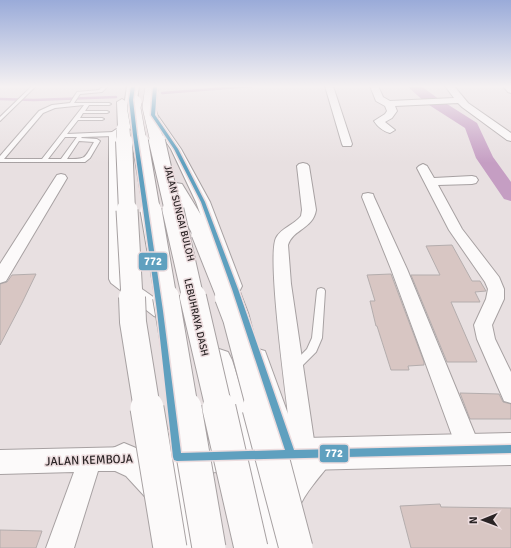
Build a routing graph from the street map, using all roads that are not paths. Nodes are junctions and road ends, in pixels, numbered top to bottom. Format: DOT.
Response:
graph roads {
  1 [pos="8,112"];
  2 [pos="42,112"];
  3 [pos="82,112"];
  4 [pos="134,112"];
  5 [pos="150,112"];
  6 [pos="153,112"];
  7 [pos="337,112"];
  8 [pos="392,112"];
  9 [pos="474,112"];
  10 [pos="118,113"];
  11 [pos="153,115"];
  12 [pos="76,119"];
  13 [pos="0,120"];
  14 [pos="390,130"];
  15 [pos="63,136"];
  16 [pos="79,138"];
  17 [pos="511,138"];
  18 [pos="347,144"];
  19 [pos="44,161"];
  20 [pos="63,161"];
  21 [pos="302,166"];
  22 [pos="423,168"];
  23 [pos="61,178"];
  24 [pos="472,180"];
  25 [pos="430,182"];
  26 [pos="176,188"];
  27 [pos="368,197"];
  28 [pos="0,277"];
  29 [pos="321,291"];
  30 [pos="160,311"];
  31 [pos="293,369"];
  32 [pos="511,394"];
  33 [pos="511,449"];
  34 [pos="469,450"];
  35 [pos="305,454"];
  36 [pos="247,456"];
  37 [pos="177,457"];
  38 [pos="124,459"];
  39 [pos="90,460"];
  40 [pos="0,462"];
  41 [pos="189,543"];
  42 [pos="60,548"];
  43 [pos="251,548"];
  44 [pos="271,548"];
  45 [pos="296,548"];
  1 -- 13 [label="lane"];
  2 -- 19 [label="lane"];
  3 -- 10 [label="lane"];
  3 -- 12 [label="lane"];
  4 -- 41 [label="main road, bridge"];
  5 -- 43 [label="main road, LEBUHRAYA DASH, bridge"];
  6 -- 11 [label="main road, JALAN SUNGAI BULOH"];
  7 -- 18 [label="street"];
  8 -- 14 [label="street"];
  9 -- 17 [label="street"];
  10 -- 12 [label="lane"];
  10 -- 16 [label="lane"];
  10 -- 30 [label="main road"];
  10 -- 30 [label="street"];
  10 -- 41 [label="main road, bridge"];
  11 -- 26 [label="main road, JALAN SUNGAI BULOH"];
  11 -- 35 [label="street"];
  12 -- 15 [label="lane"];
  15 -- 16 [label="lane"];
  15 -- 19 [label="lane"];
  16 -- 20 [label="lane"];
  16 -- 20 [label="lane"];
  19 -- 20 [label="lane"];
  21 -- 31 [label="street"];
  22 -- 25 [label="street"];
  23 -- 28 [label="street"];
  24 -- 25 [label="street"];
  25 -- 32 [label="street"];
  26 -- 36 [label="main road, JALAN SUNGAI BULOH"];
  26 -- 45 [label="main road, bridge"];
  27 -- 34 [label="street"];
  29 -- 31 [label="lane"];
  30 -- 37 [label="main road"];
  31 -- 35 [label="street"];
  33 -- 34 [label="main road"];
  34 -- 35 [label="main road"];
  35 -- 36 [label="main road"];
  35 -- 44 [label="main road"];
  36 -- 37 [label="main road"];
  36 -- 44 [label="main road, JALAN SUNGAI BULOH"];
  37 -- 38 [label="street, JALAN KEMBOJA"];
  37 -- 41 [label="main road"];
  38 -- 39 [label="street, JALAN KEMBOJA"];
  38 -- 41 [label="main road"];
  39 -- 40 [label="street, JALAN KEMBOJA"];
  39 -- 42 [label="street"];
}
